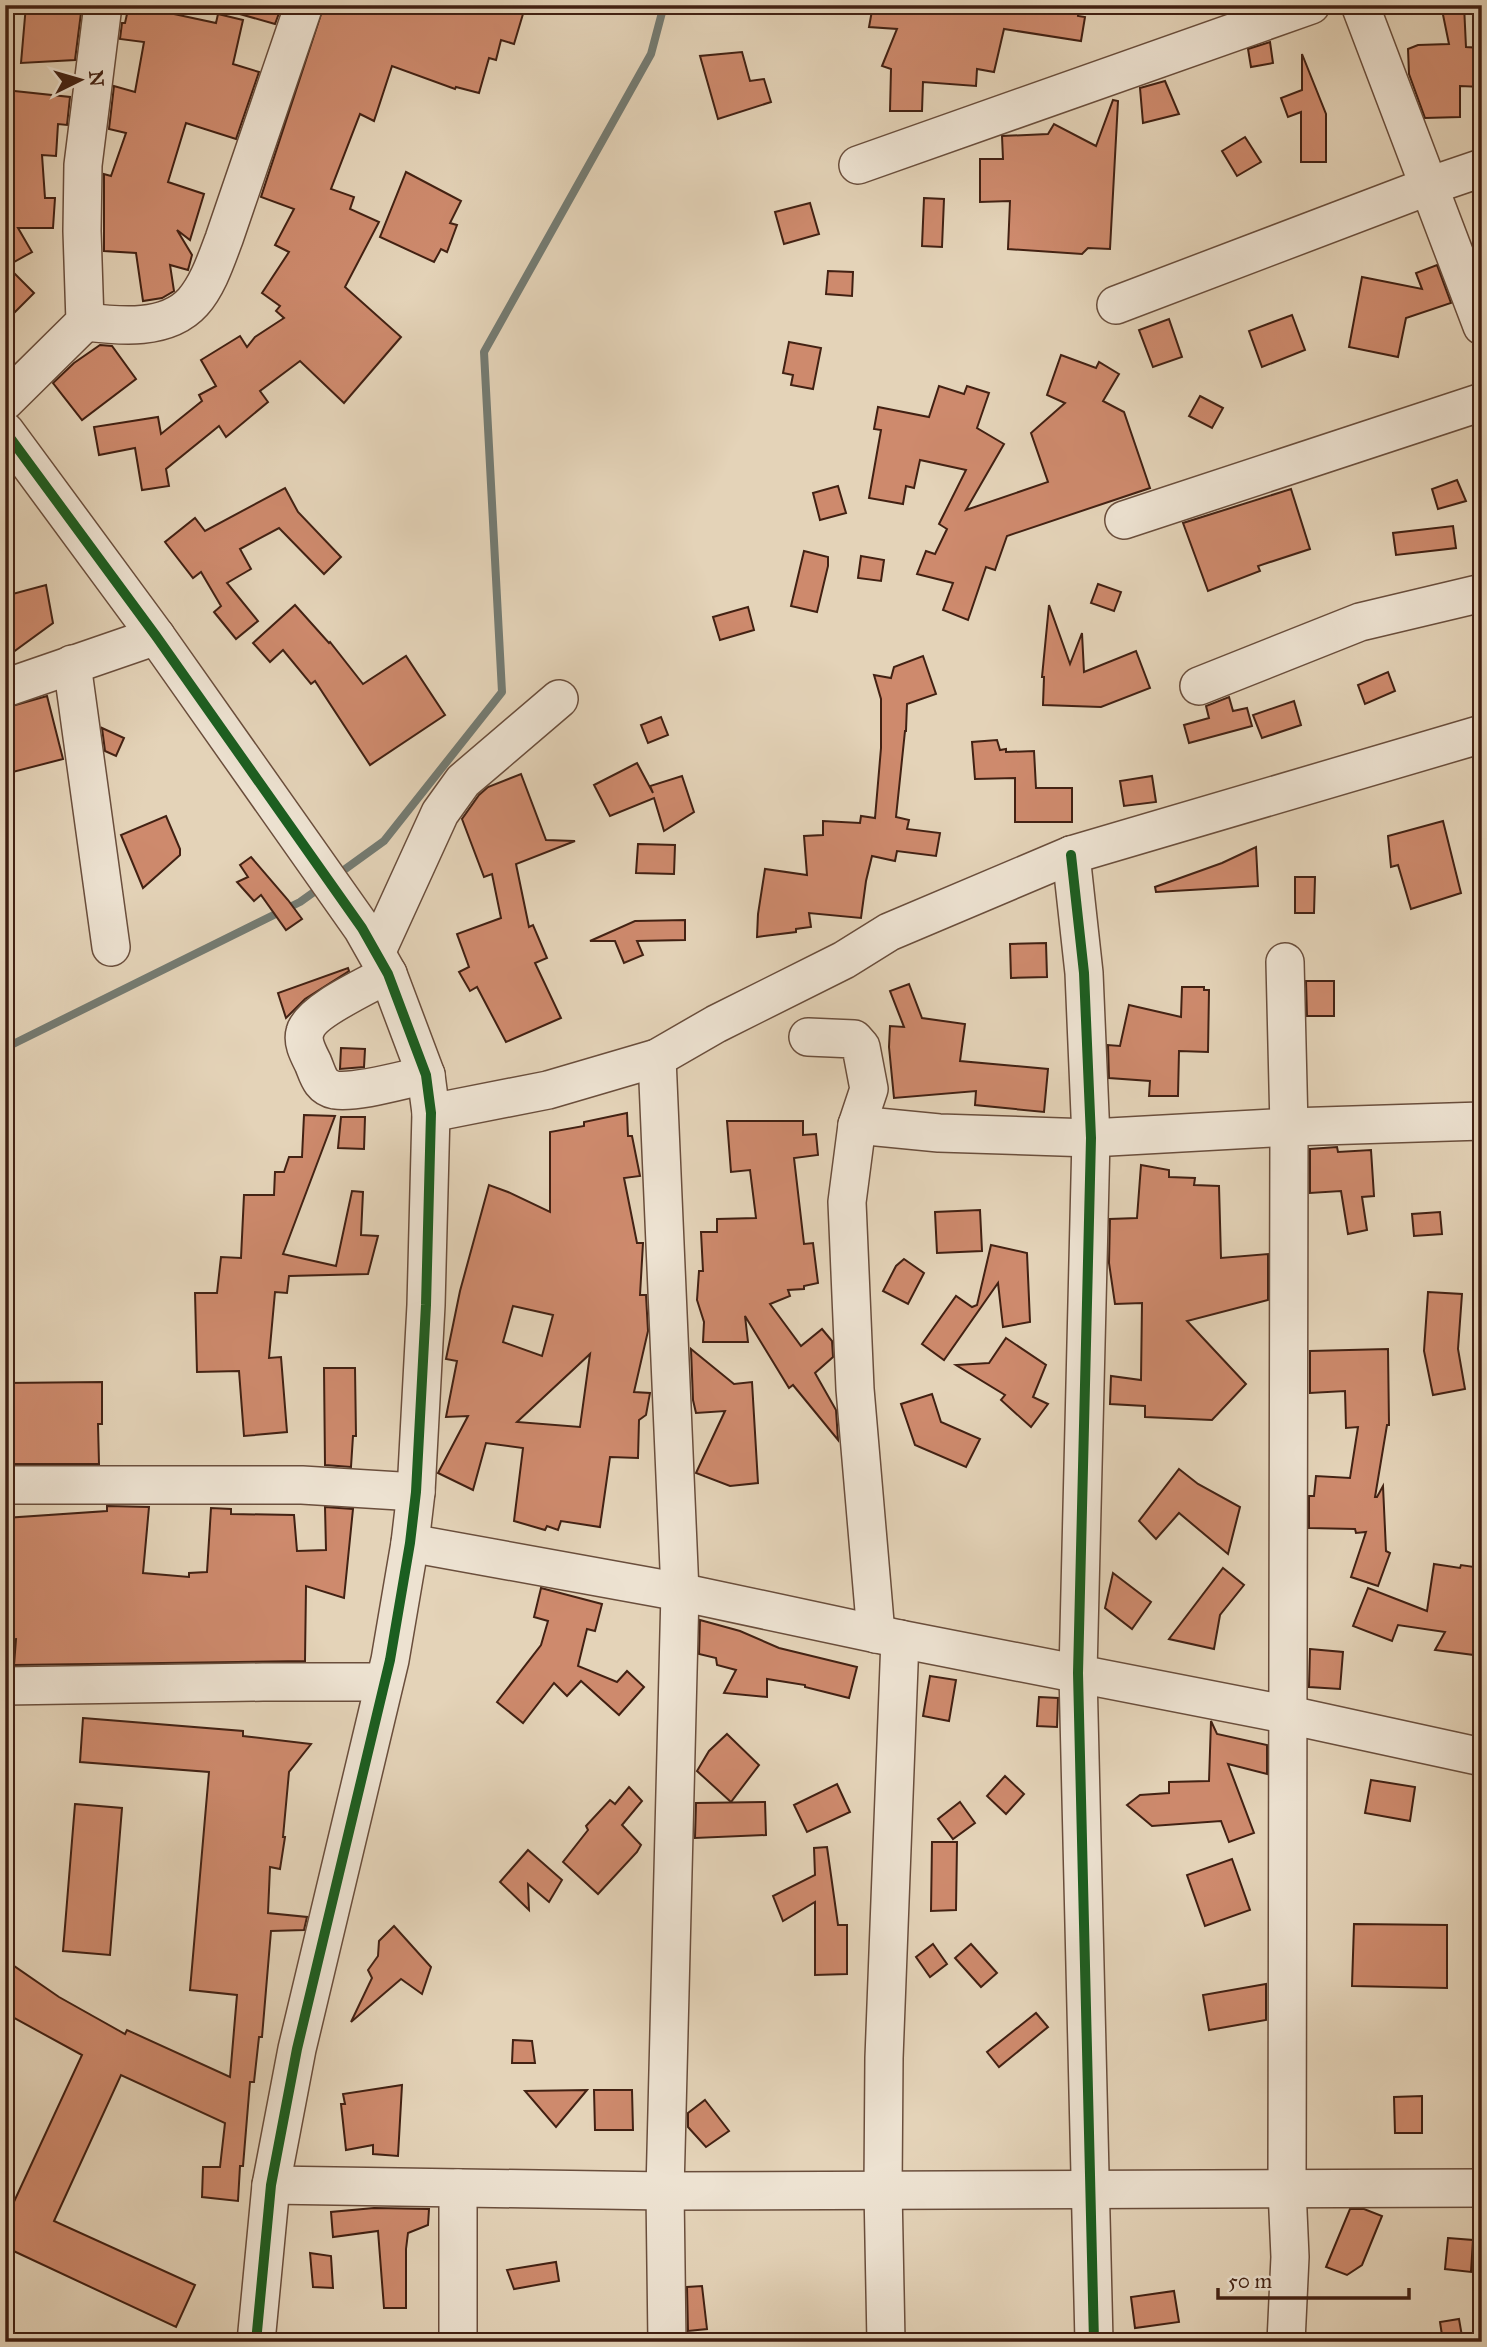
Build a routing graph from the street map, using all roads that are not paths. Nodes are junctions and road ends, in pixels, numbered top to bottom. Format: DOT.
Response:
graph roads {
  1 [pos="103,5"];
  2 [pos="304,5"];
  3 [pos="1311,5"];
  4 [pos="1360,5"];
  5 [pos="858,164"];
  6 [pos="1482,168"];
  7 [pos="1429,186"];
  8 [pos="1116,305"];
  9 [pos="85,323"];
  10 [pos="1482,326"];
  11 [pos="5,401"];
  12 [pos="1482,402"];
  13 [pos="5,431"];
  14 [pos="18,467"];
  15 [pos="1124,520"];
  16 [pos="1482,593"];
  17 [pos="156,636"];
  18 [pos="72,664"];
  19 [pos="1199,686"];
  20 [pos="5,688"];
  21 [pos="559,699"];
  22 [pos="1482,734"];
  23 [pos="1071,855"];
  24 [pos="111,947"];
  25 [pos="1285,962"];
  26 [pos="383,963"];
  27 [pos="808,1037"];
  28 [pos="657,1058"];
  29 [pos="426,1075"];
  30 [pos="431,1113"];
  31 [pos="1482,1121"];
  32 [pos="857,1125"];
  33 [pos="1289,1127"];
  34 [pos="1091,1138"];
  35 [pos="5,1485"];
  36 [pos="416,1492"];
  37 [pos="410,1543"];
  38 [pos="680,1592"];
  39 [pos="888,1637"];
  40 [pos="1078,1673"];
  41 [pos="384,1682"];
  42 [pos="5,1686"];
  43 [pos="1289,1715"];
  44 [pos="1482,1757"];
  45 [pos="271,2185"];
  46 [pos="458,2188"];
  47 [pos="1482,2188"];
  48 [pos="883,2189"];
  49 [pos="1287,2189"];
  50 [pos="665,2190"];
  51 [pos="1090,2190"];
  52 [pos="256,2342"];
  53 [pos="458,2342"];
  54 [pos="667,2342"];
  55 [pos="886,2342"];
  56 [pos="1094,2342"];
  57 [pos="1286,2342"];
  1 -- 9 [label="street"];
  2 -- 9 [label="street"];
  3 -- 5 [label="street"];
  4 -- 7 [label="street"];
  6 -- 7 [label="street"];
  7 -- 8 [label="street"];
  7 -- 10 [label="street"];
  9 -- 11 [label="street"];
  12 -- 15 [label="street"];
  13 -- 14 [label="street"];
  14 -- 17 [label="street"];
  16 -- 19 [label="street"];
  17 -- 18 [label="street"];
  17 -- 26 [label="street"];
  18 -- 20 [label="street"];
  18 -- 24 [label="street"];
  21 -- 26 [label="street"];
  22 -- 23 [label="street"];
  23 -- 28 [label="street"];
  23 -- 34 [label="street"];
  25 -- 33 [label="street"];
  26 -- 29 [label="street"];
  26 -- 29 [label="street"];
  27 -- 32 [label="street"];
  28 -- 30 [label="street"];
  28 -- 38 [label="street"];
  29 -- 30 [label="street"];
  30 -- 36 [label="street"];
  31 -- 33 [label="street"];
  32 -- 34 [label="street"];
  32 -- 39 [label="street"];
  33 -- 34 [label="street"];
  33 -- 43 [label="street"];
  34 -- 40 [label="street"];
  35 -- 36 [label="street"];
  36 -- 37 [label="street"];
  37 -- 38 [label="street"];
  37 -- 41 [label="street"];
  38 -- 39 [label="street"];
  38 -- 50 [label="street"];
  39 -- 40 [label="street"];
  39 -- 48 [label="street"];
  40 -- 43 [label="street"];
  40 -- 51 [label="street"];
  41 -- 42 [label="street"];
  41 -- 45 [label="street"];
  43 -- 44 [label="street"];
  43 -- 49 [label="street"];
  45 -- 46 [label="street"];
  45 -- 52 [label="street"];
  46 -- 50 [label="street"];
  46 -- 53 [label="street"];
  47 -- 49 [label="street"];
  48 -- 50 [label="street"];
  48 -- 51 [label="street"];
  48 -- 55 [label="street"];
  49 -- 51 [label="street"];
  49 -- 57 [label="street"];
  50 -- 54 [label="street"];
  51 -- 56 [label="street"];
}
